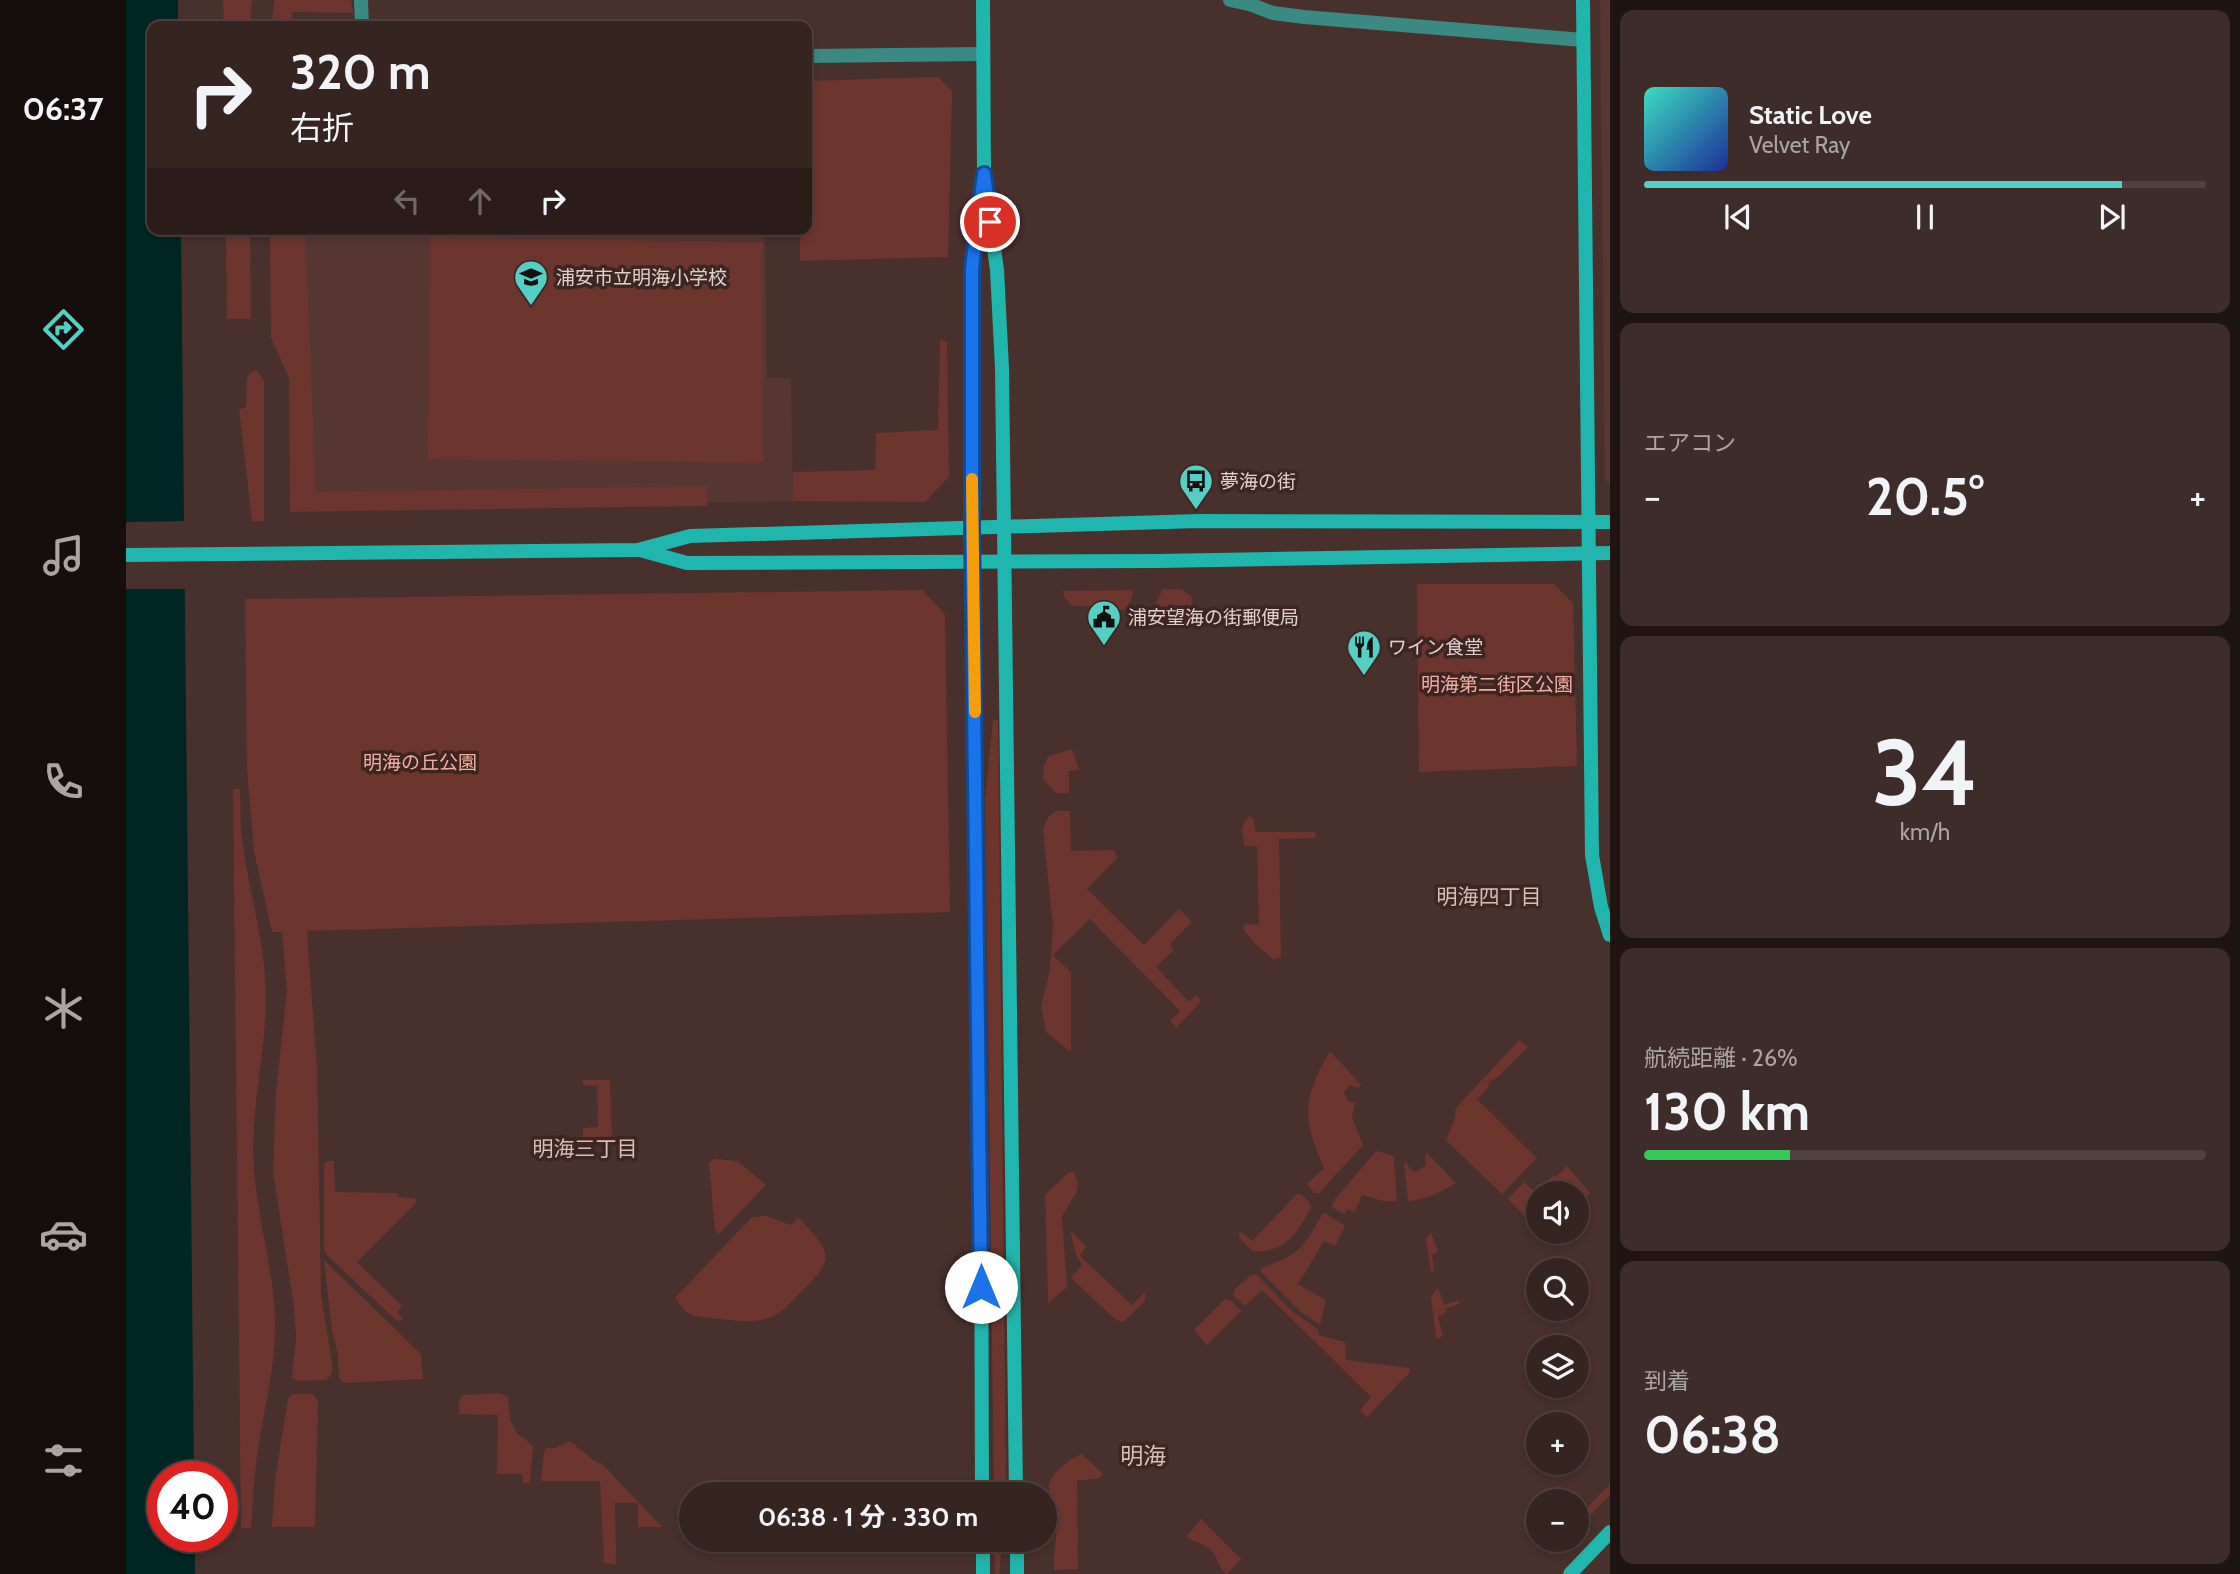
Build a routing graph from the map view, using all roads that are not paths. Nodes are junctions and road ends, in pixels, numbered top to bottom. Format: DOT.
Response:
graph roads {
  1 [pos="361,0"];
  2 [pos="983,0"];
  3 [pos="1230,0"];
  4 [pos="1583,0"];
  5 [pos="362,21"];
  6 [pos="1583,40"];
  7 [pos="983,54"];
  8 [pos="812,56"];
  9 [pos="984,174"];
  10 [pos="1588,522"];
  11 [pos="1610,522"];
  12 [pos="972,528"];
  13 [pos="1004,528"];
  14 [pos="638,550"];
  15 [pos="1610,553"];
  16 [pos="1588,554"];
  17 [pos="126,555"];
  18 [pos="1004,562"];
  19 [pos="973,563"];
  20 [pos="1610,935"];
  21 [pos="982,1482"];
  22 [pos="1016,1482"];
  23 [pos="1610,1532"];
  24 [pos="983,1552"];
  25 [pos="1017,1552"];
  26 [pos="983,1574"];
  27 [pos="1017,1574"];
  28 [pos="1570,1574"];
  1 -- 5 [label="street"];
  2 -- 7 [label="street"];
  3 -- 6 [label="street"];
  4 -- 6 [label="street"];
  6 -- 10 [label="street"];
  7 -- 8 [label="street"];
  7 -- 9 [label="street"];
  9 -- 12 [label="street"];
  9 -- 13 [label="street"];
  10 -- 11 [label="street"];
  10 -- 13 [label="street"];
  10 -- 16 [label="street"];
  12 -- 13 [label="street"];
  12 -- 14 [label="street"];
  12 -- 19 [label="street"];
  13 -- 18 [label="street"];
  14 -- 17 [label="street"];
  14 -- 19 [label="street"];
  15 -- 16 [label="street"];
  16 -- 18 [label="street"];
  16 -- 20 [label="street"];
  18 -- 19 [label="street"];
  18 -- 22 [label="street"];
  19 -- 21 [label="street"];
  23 -- 28 [label="street"];
  24 -- 26 [label="street"];
  25 -- 27 [label="street"];
}
